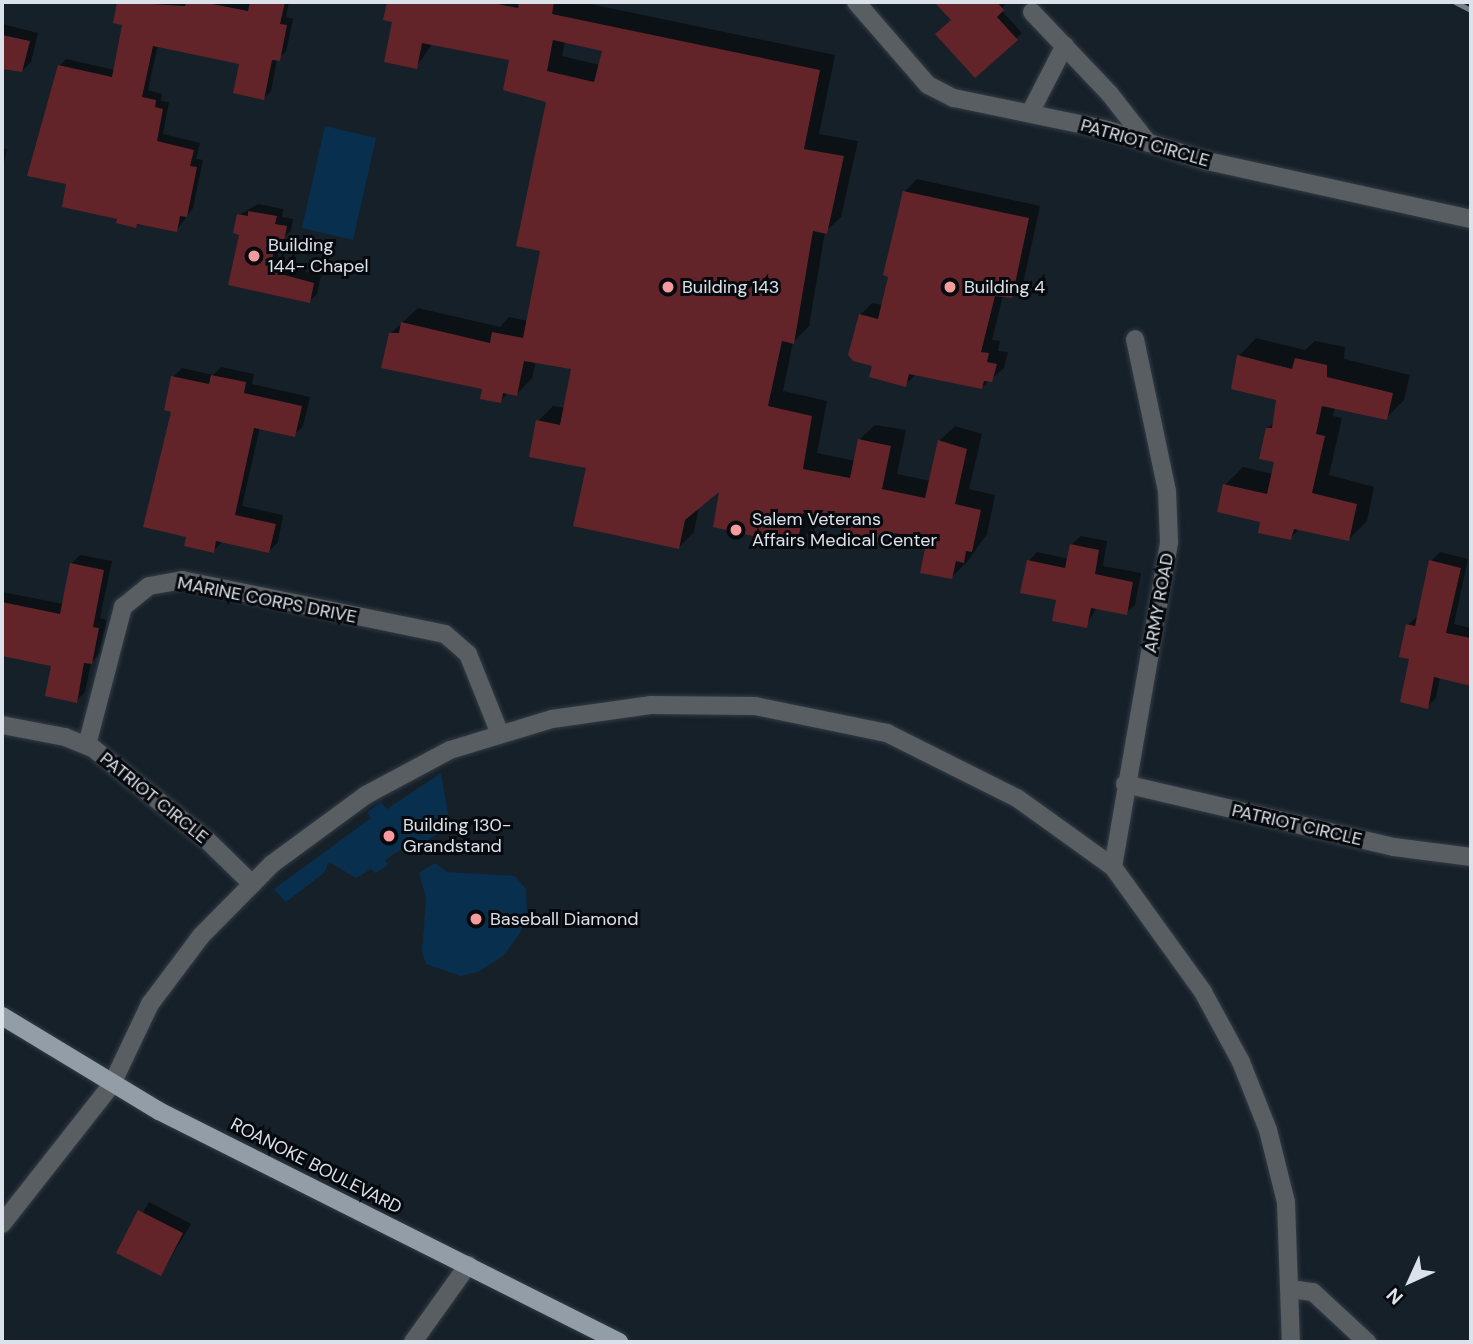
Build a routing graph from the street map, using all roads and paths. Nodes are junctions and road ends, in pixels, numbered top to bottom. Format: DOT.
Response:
graph roads {
  1 [pos="856,2"];
  2 [pos="1032,12"];
  3 [pos="1065,45"];
  4 [pos="1030,113"];
  5 [pos="1148,142"];
  6 [pos="1471,219"];
  7 [pos="1135,339"];
  8 [pos="2,725"];
  9 [pos="500,734"];
  10 [pos="87,745"];
  11 [pos="1125,784"];
  12 [pos="1471,857"];
  13 [pos="1113,867"];
  14 [pos="252,884"];
  15 [pos="2,1016"];
  16 [pos="112,1084"];
  17 [pos="2,1224"];
  18 [pos="468,1265"];
  19 [pos="1291,1289"];
  20 [pos="412,1342"];
  21 [pos="619,1342"];
  22 [pos="1291,1342"];
  23 [pos="1367,1342"];
  1 -- 4 [label="street, PATRIOT CIRCLE"];
  2 -- 3 [label="street"];
  3 -- 4 [label="street"];
  3 -- 5 [label="street"];
  4 -- 5 [label="street, PATRIOT CIRCLE"];
  5 -- 6 [label="street, PATRIOT CIRCLE"];
  7 -- 11 [label="street, ARMY ROAD"];
  8 -- 10 [label="street, PATRIOT CIRCLE"];
  9 -- 10 [label="street, MARINE CORPS DRIVE"];
  9 -- 13 [label="street"];
  9 -- 14 [label="street"];
  10 -- 14 [label="street, PATRIOT CIRCLE"];
  11 -- 12 [label="street, PATRIOT CIRCLE"];
  11 -- 13 [label="street, ARMY ROAD"];
  13 -- 19 [label="street"];
  14 -- 16 [label="street"];
  15 -- 16 [label="main road, ROANOKE BOULEVARD"];
  16 -- 17 [label="street"];
  16 -- 18 [label="main road, ROANOKE BOULEVARD"];
  18 -- 20 [label="street"];
  18 -- 21 [label="main road, ROANOKE BOULEVARD"];
  19 -- 22 [label="street"];
  19 -- 23 [label="street"];
}
